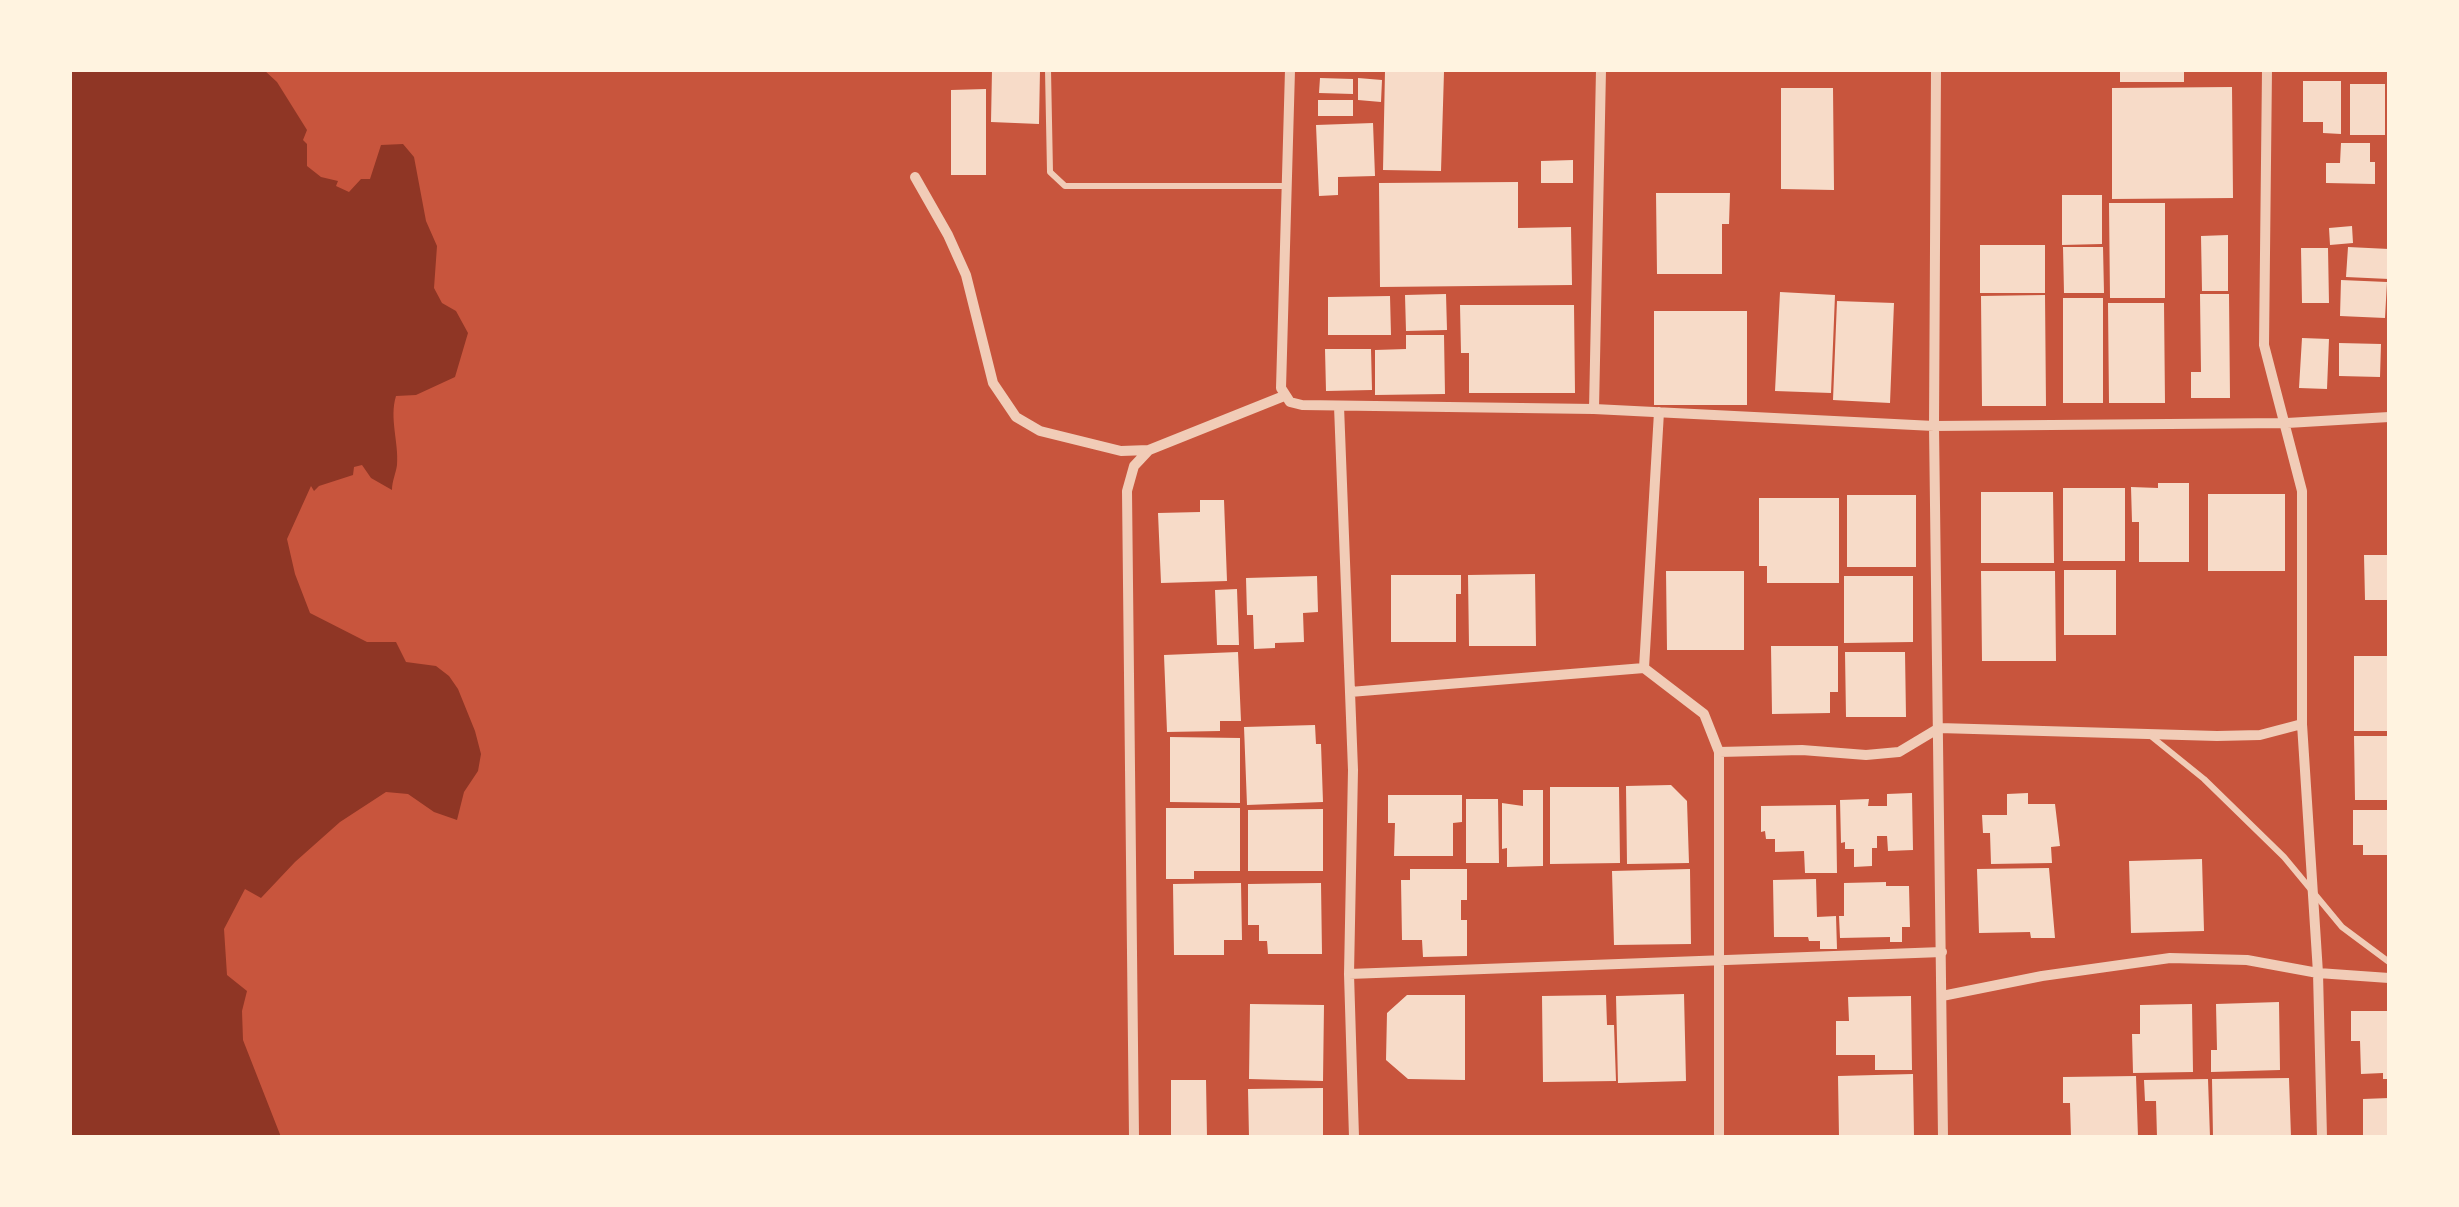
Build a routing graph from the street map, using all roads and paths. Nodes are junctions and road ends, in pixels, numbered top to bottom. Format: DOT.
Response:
graph roads {
  1 [pos="1048,70"];
  2 [pos="1290,70"];
  3 [pos="1601,70"];
  4 [pos="1936,70"];
  5 [pos="2267,70"];
  6 [pos="915,178"];
  7 [pos="1287,186"];
  8 [pos="1284,396"];
  9 [pos="1339,406"];
  10 [pos="1594,409"];
  11 [pos="1659,412"];
  12 [pos="2389,417"];
  13 [pos="2287,423"];
  14 [pos="1934,426"];
  15 [pos="1149,450"];
  16 [pos="1644,668"];
  17 [pos="1350,692"];
  18 [pos="2302,724"];
  19 [pos="1939,728"];
  20 [pos="2147,732"];
  21 [pos="1719,752"];
  22 [pos="2313,896"];
  23 [pos="1942,952"];
  24 [pos="1719,958"];
  25 [pos="2389,962"];
  26 [pos="2318,973"];
  27 [pos="1348,974"];
  28 [pos="2389,978"];
  29 [pos="1942,996"];
  30 [pos="1134,1137"];
  31 [pos="1354,1137"];
  32 [pos="1719,1137"];
  33 [pos="1942,1137"];
  34 [pos="2322,1137"];
  1 -- 7 [label="lane"];
  2 -- 7 [label="street"];
  3 -- 10 [label="street"];
  4 -- 14 [label="street"];
  5 -- 13 [label="street"];
  6 -- 15 [label="street"];
  7 -- 8 [label="street"];
  8 -- 9 [label="street"];
  8 -- 15 [label="street"];
  9 -- 10 [label="street"];
  9 -- 17 [label="street"];
  10 -- 11 [label="street"];
  11 -- 14 [label="street"];
  11 -- 16 [label="street"];
  12 -- 13 [label="street"];
  13 -- 14 [label="street"];
  13 -- 18 [label="street"];
  14 -- 19 [label="street"];
  15 -- 30 [label="street"];
  16 -- 17 [label="street"];
  16 -- 21 [label="street"];
  17 -- 27 [label="street"];
  18 -- 20 [label="street"];
  18 -- 22 [label="street"];
  19 -- 20 [label="street"];
  19 -- 21 [label="street"];
  19 -- 23 [label="street"];
  20 -- 22 [label="lane"];
  21 -- 24 [label="street"];
  22 -- 25 [label="lane"];
  22 -- 26 [label="street"];
  23 -- 24 [label="street"];
  23 -- 29 [label="street"];
  24 -- 27 [label="street"];
  24 -- 32 [label="street"];
  26 -- 28 [label="street"];
  26 -- 29 [label="street"];
  26 -- 34 [label="street"];
  27 -- 31 [label="street"];
  29 -- 33 [label="street"];
}
